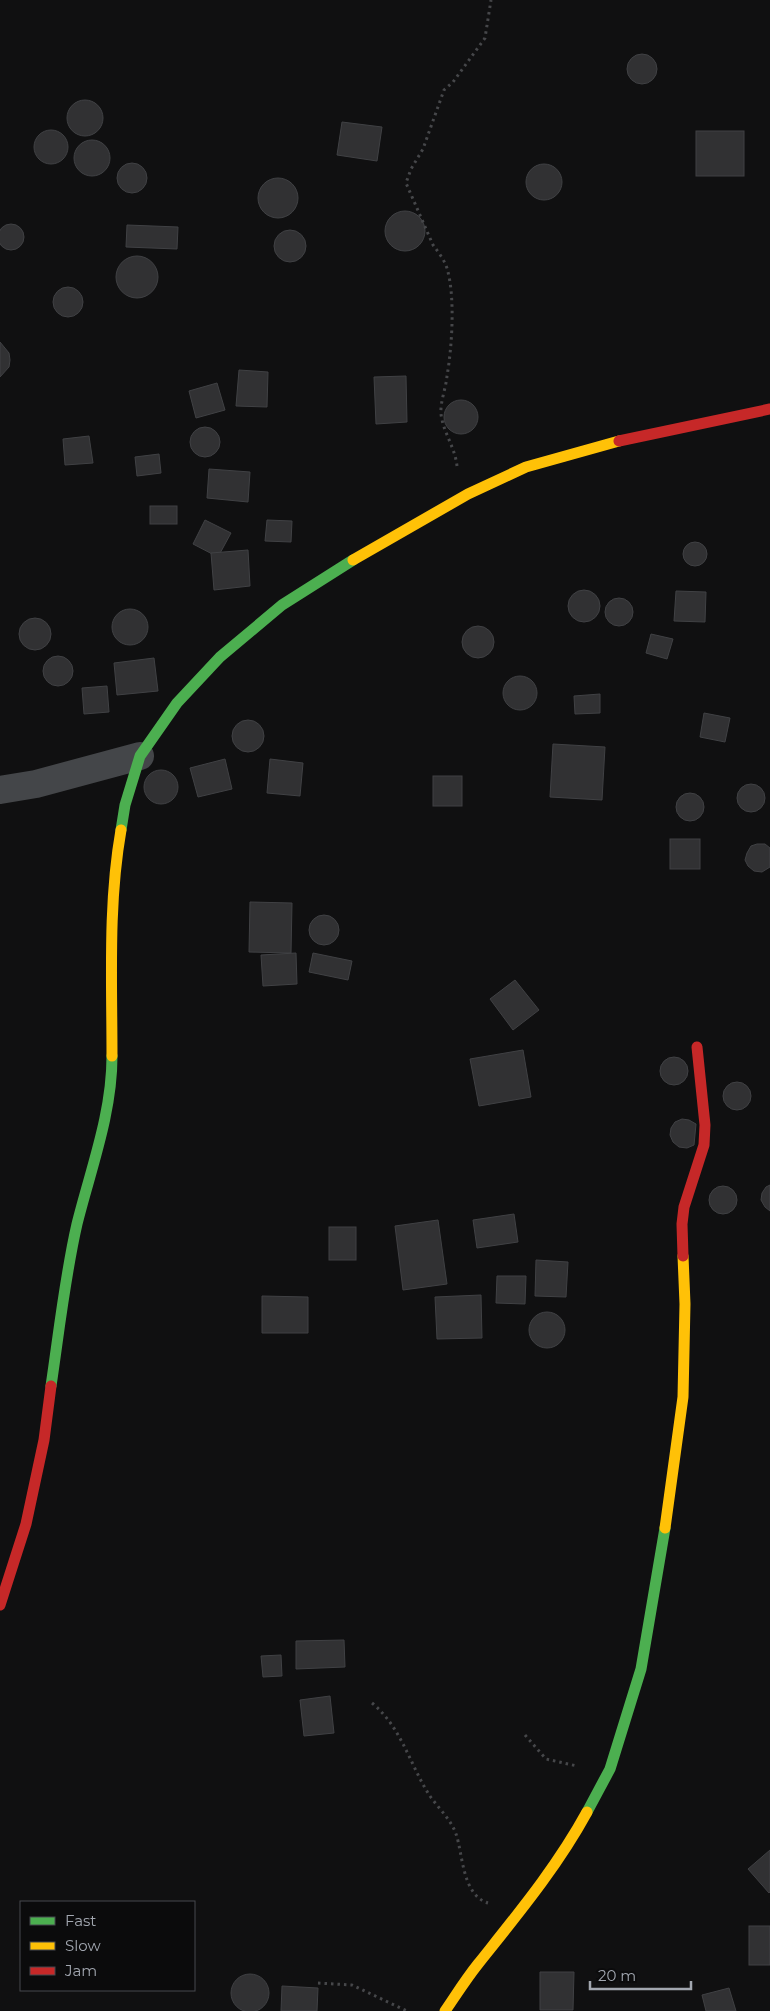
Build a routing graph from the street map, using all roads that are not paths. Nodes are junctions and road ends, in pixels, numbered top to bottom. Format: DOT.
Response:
graph roads {
  1 [pos="770,408"];
  2 [pos="140,756"];
  3 [pos="0,790"];
  4 [pos="697,1047"];
  5 [pos="0,1605"];
  6 [pos="445,2011"];
  1 -- 2 [label="street"];
  2 -- 3 [label="street"];
  2 -- 5 [label="street"];
  4 -- 6 [label="street"];
}
